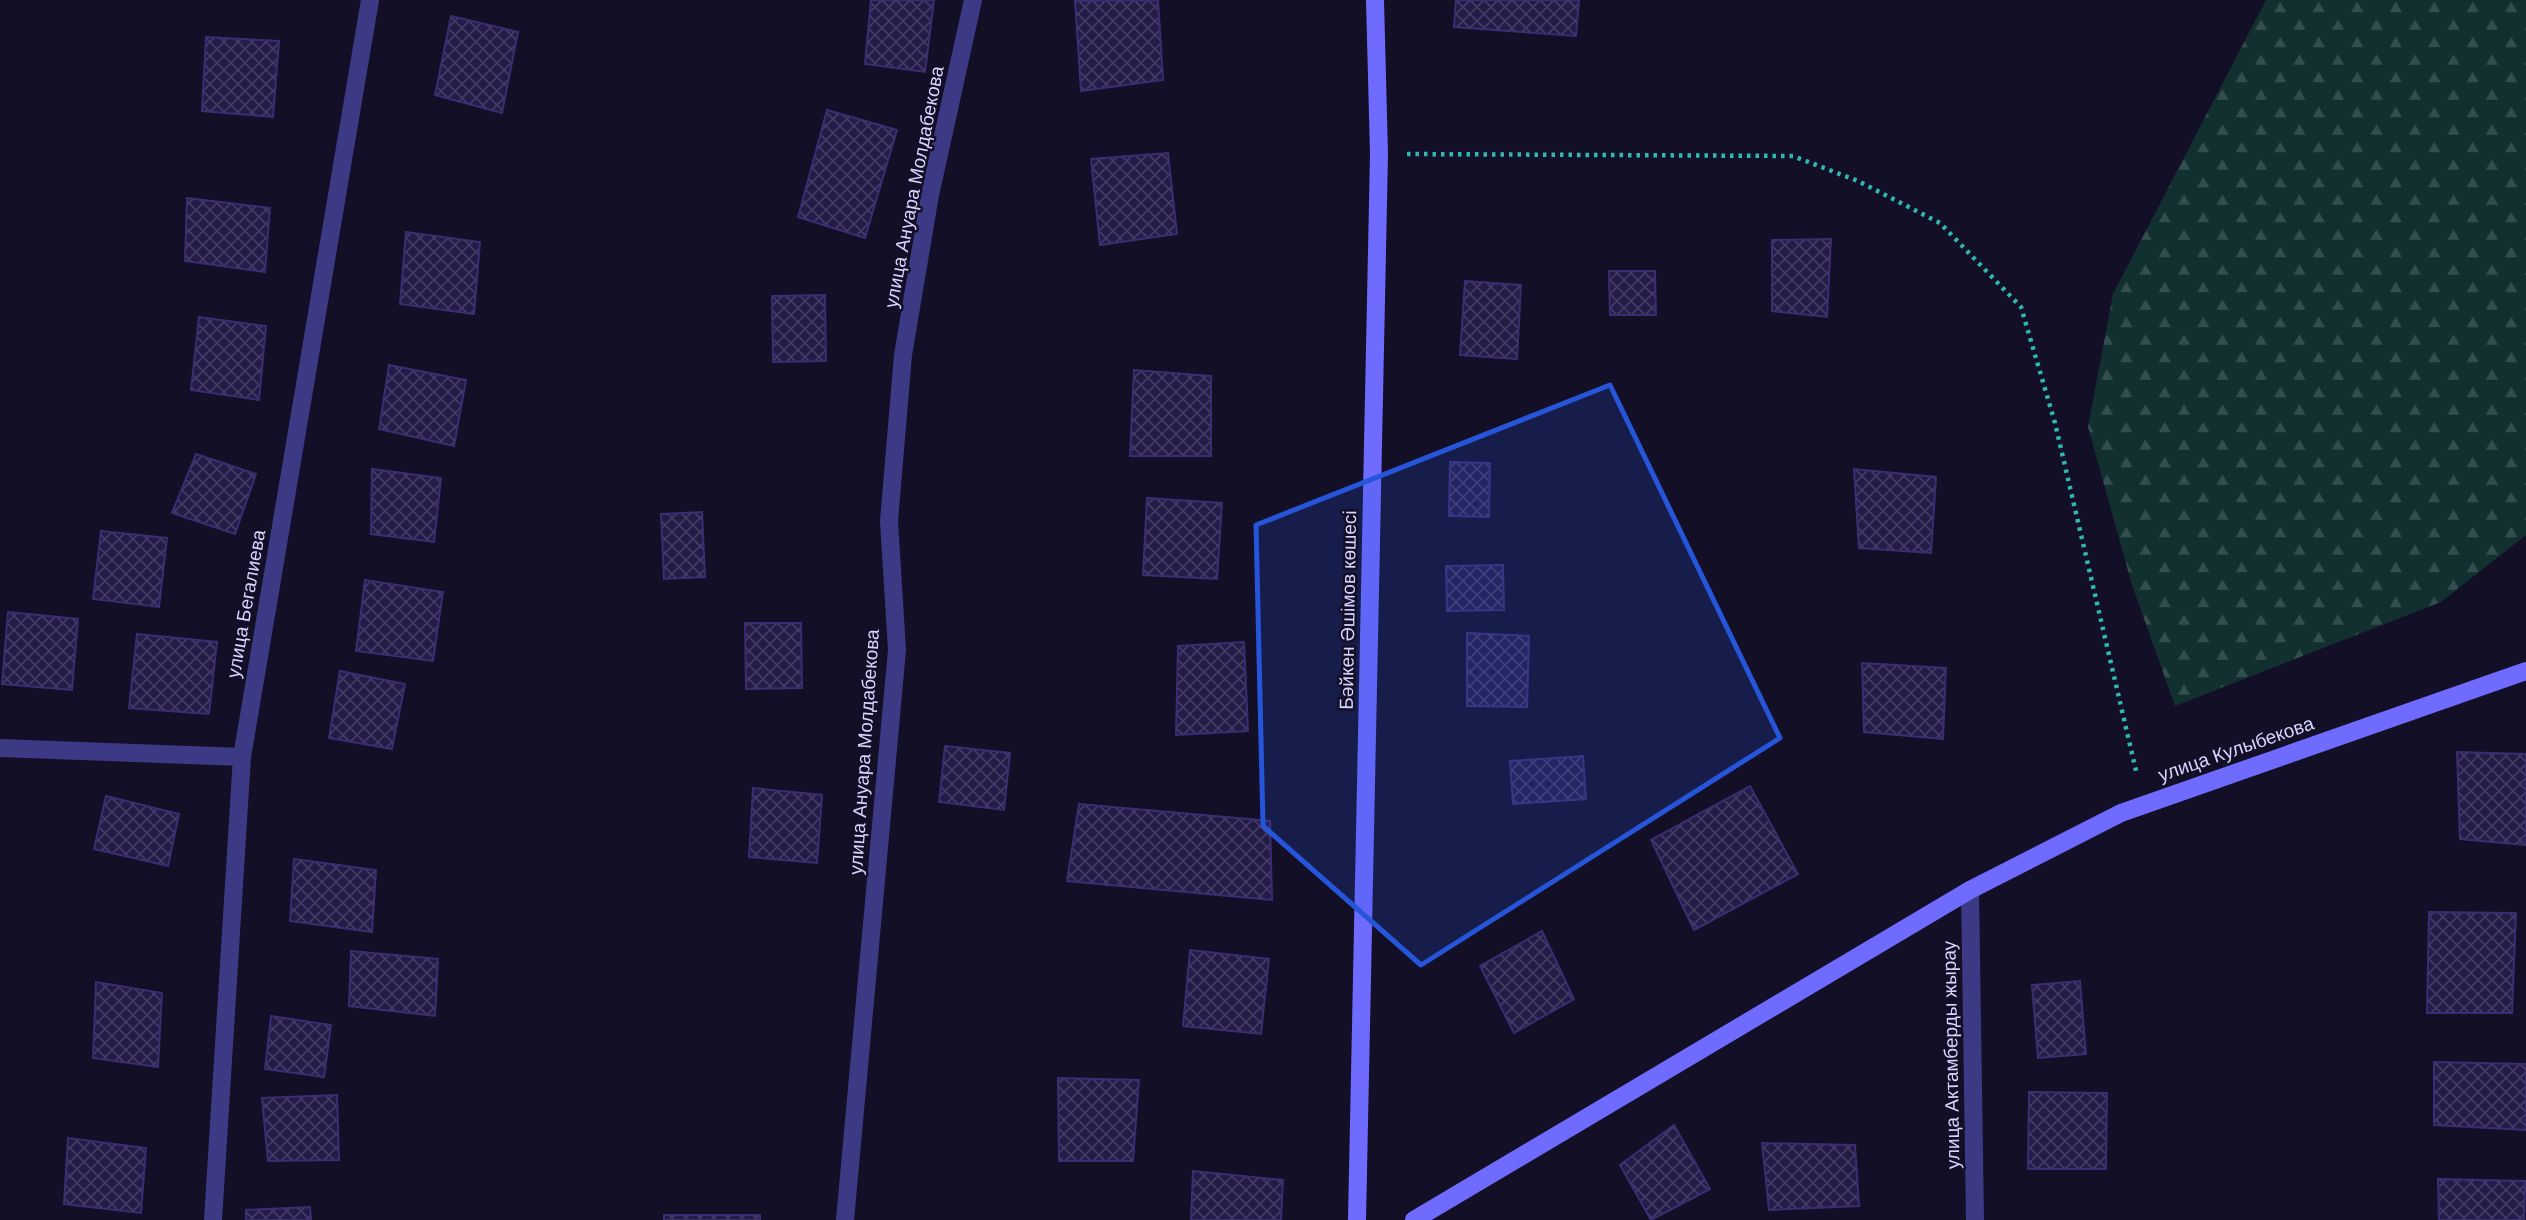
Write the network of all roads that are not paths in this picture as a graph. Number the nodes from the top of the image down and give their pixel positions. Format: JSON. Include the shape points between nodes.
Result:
{"nodes":[{"id":1,"x":370,"y":0,"type":"edge"},
{"id":2,"x":973,"y":0,"type":"edge"},
{"id":3,"x":1375,"y":0,"type":"edge"},
{"id":4,"x":2526,"y":671,"type":"edge"},
{"id":5,"x":0,"y":748,"type":"edge"},
{"id":6,"x":242,"y":757,"type":"junction"},
{"id":7,"x":1970,"y":890,"type":"junction"},
{"id":8,"x":213,"y":1220,"type":"edge"},
{"id":9,"x":845,"y":1220,"type":"edge"},
{"id":10,"x":1357,"y":1220,"type":"edge"},
{"id":11,"x":1413,"y":1220,"type":"edge"},
{"id":12,"x":1975,"y":1220,"type":"edge"}],
"edges":[{"from":1,"to":6,"type":"street","name":"улица Бегалиева"},
{"from":2,"to":9,"type":"street","name":"улица Ануара Молдабекова","via":[[930,195],[903,355],[889,521],[897,650]]},
{"from":3,"to":10,"type":"street","name":"Бәйкен Әшімов көшесі","via":[[1378,154]]},
{"from":4,"to":7,"type":"street","name":"улица Кулыбекова","via":[[2144,803]]},
{"from":5,"to":6,"type":"street"},
{"from":6,"to":8,"type":"street","name":"улица Бегалиева"},
{"from":7,"to":11,"type":"street","name":"улица Кулыбекова"},
{"from":7,"to":12,"type":"street","name":"улица Актамберды жырау"}]}
